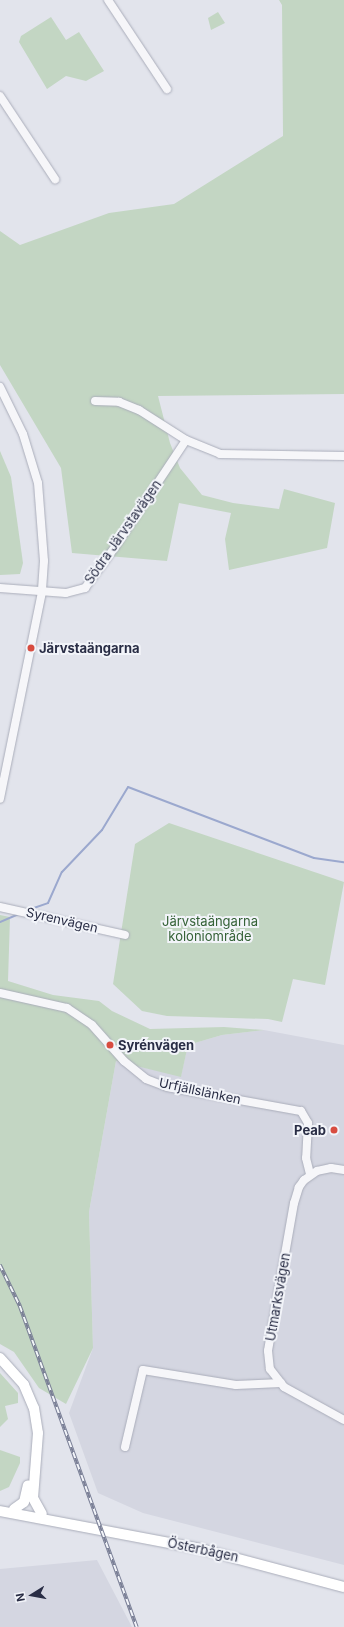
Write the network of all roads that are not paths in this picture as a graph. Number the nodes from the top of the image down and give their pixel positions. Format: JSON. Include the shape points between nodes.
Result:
{"nodes":[{"id":1,"x":108,"y":0,"type":"edge"},
{"id":2,"x":167,"y":89,"type":"dead end"},
{"id":3,"x":0,"y":96,"type":"edge"},
{"id":4,"x":55,"y":179,"type":"dead end"},
{"id":5,"x":0,"y":387,"type":"edge"},
{"id":6,"x":95,"y":400,"type":"dead end"},
{"id":7,"x":186,"y":440,"type":"junction"},
{"id":8,"x":344,"y":456,"type":"edge"},
{"id":9,"x":0,"y":588,"type":"edge"},
{"id":10,"x":42,"y":592,"type":"junction"},
{"id":11,"x":0,"y":799,"type":"edge"},
{"id":12,"x":0,"y":907,"type":"edge"},
{"id":13,"x":125,"y":935,"type":"dead end"},
{"id":14,"x":0,"y":993,"type":"edge"},
{"id":15,"x":344,"y":1170,"type":"edge"},
{"id":16,"x":310,"y":1174,"type":"junction"},
{"id":17,"x":0,"y":1358,"type":"edge"},
{"id":18,"x":0,"y":1364,"type":"edge"},
{"id":19,"x":281,"y":1384,"type":"junction"},
{"id":20,"x":344,"y":1420,"type":"edge"},
{"id":21,"x":125,"y":1447,"type":"dead end"},
{"id":22,"x":14,"y":1509,"type":"junction"},
{"id":23,"x":0,"y":1510,"type":"edge"},
{"id":24,"x":42,"y":1514,"type":"junction"},
{"id":25,"x":60,"y":1521,"type":"junction"},
{"id":26,"x":344,"y":1587,"type":"edge"}],
"edges":[{"from":1,"to":2,"type":"street"},
{"from":3,"to":4,"type":"street"},
{"from":5,"to":10,"type":"street","via":[[23,434],[38,483],[44,538]]},
{"from":6,"to":7,"type":"street","via":[[119,402],[139,410]]},
{"from":7,"to":8,"type":"street","via":[[220,454]]},
{"from":7,"to":10,"type":"street","name":"Södra Järvstavägen","via":[[92,582],[82,590]]},
{"from":9,"to":10,"type":"street","name":"Södra Järvstavägen"},
{"from":10,"to":11,"type":"street"},
{"from":12,"to":13,"type":"street","name":"Syrenvägen"},
{"from":14,"to":16,"type":"street","name":"Urfjällslänken","via":[[67,1008],[92,1025],[124,1061],[146,1079],[167,1087],[301,1111],[306,1117],[309,1131],[306,1158]]},
{"from":15,"to":16,"type":"street","via":[[324,1169]]},
{"from":16,"to":19,"type":"street","name":"Utmarksvägen","via":[[299,1187],[294,1203],[268,1351],[270,1369]]},
{"from":17,"to":24,"type":"main road","via":[[24,1385],[34,1408],[38,1433],[33,1498]]},
{"from":18,"to":22,"type":"main road","via":[[14,1378],[25,1398],[33,1433],[26,1498]]},
{"from":19,"to":20,"type":"street","name":"Utmarksvägen"},
{"from":19,"to":21,"type":"street","via":[[236,1385],[143,1370]]},
{"from":22,"to":23,"type":"main road","name":"Österbågen"},
{"from":22,"to":24,"type":"main road","name":"Österbågen"},
{"from":23,"to":25,"type":"main road","name":"Österbågen"},
{"from":24,"to":25,"type":"main road","name":"Österbågen"},
{"from":25,"to":26,"type":"main road","name":"Österbågen","via":[[201,1549]]}]}
